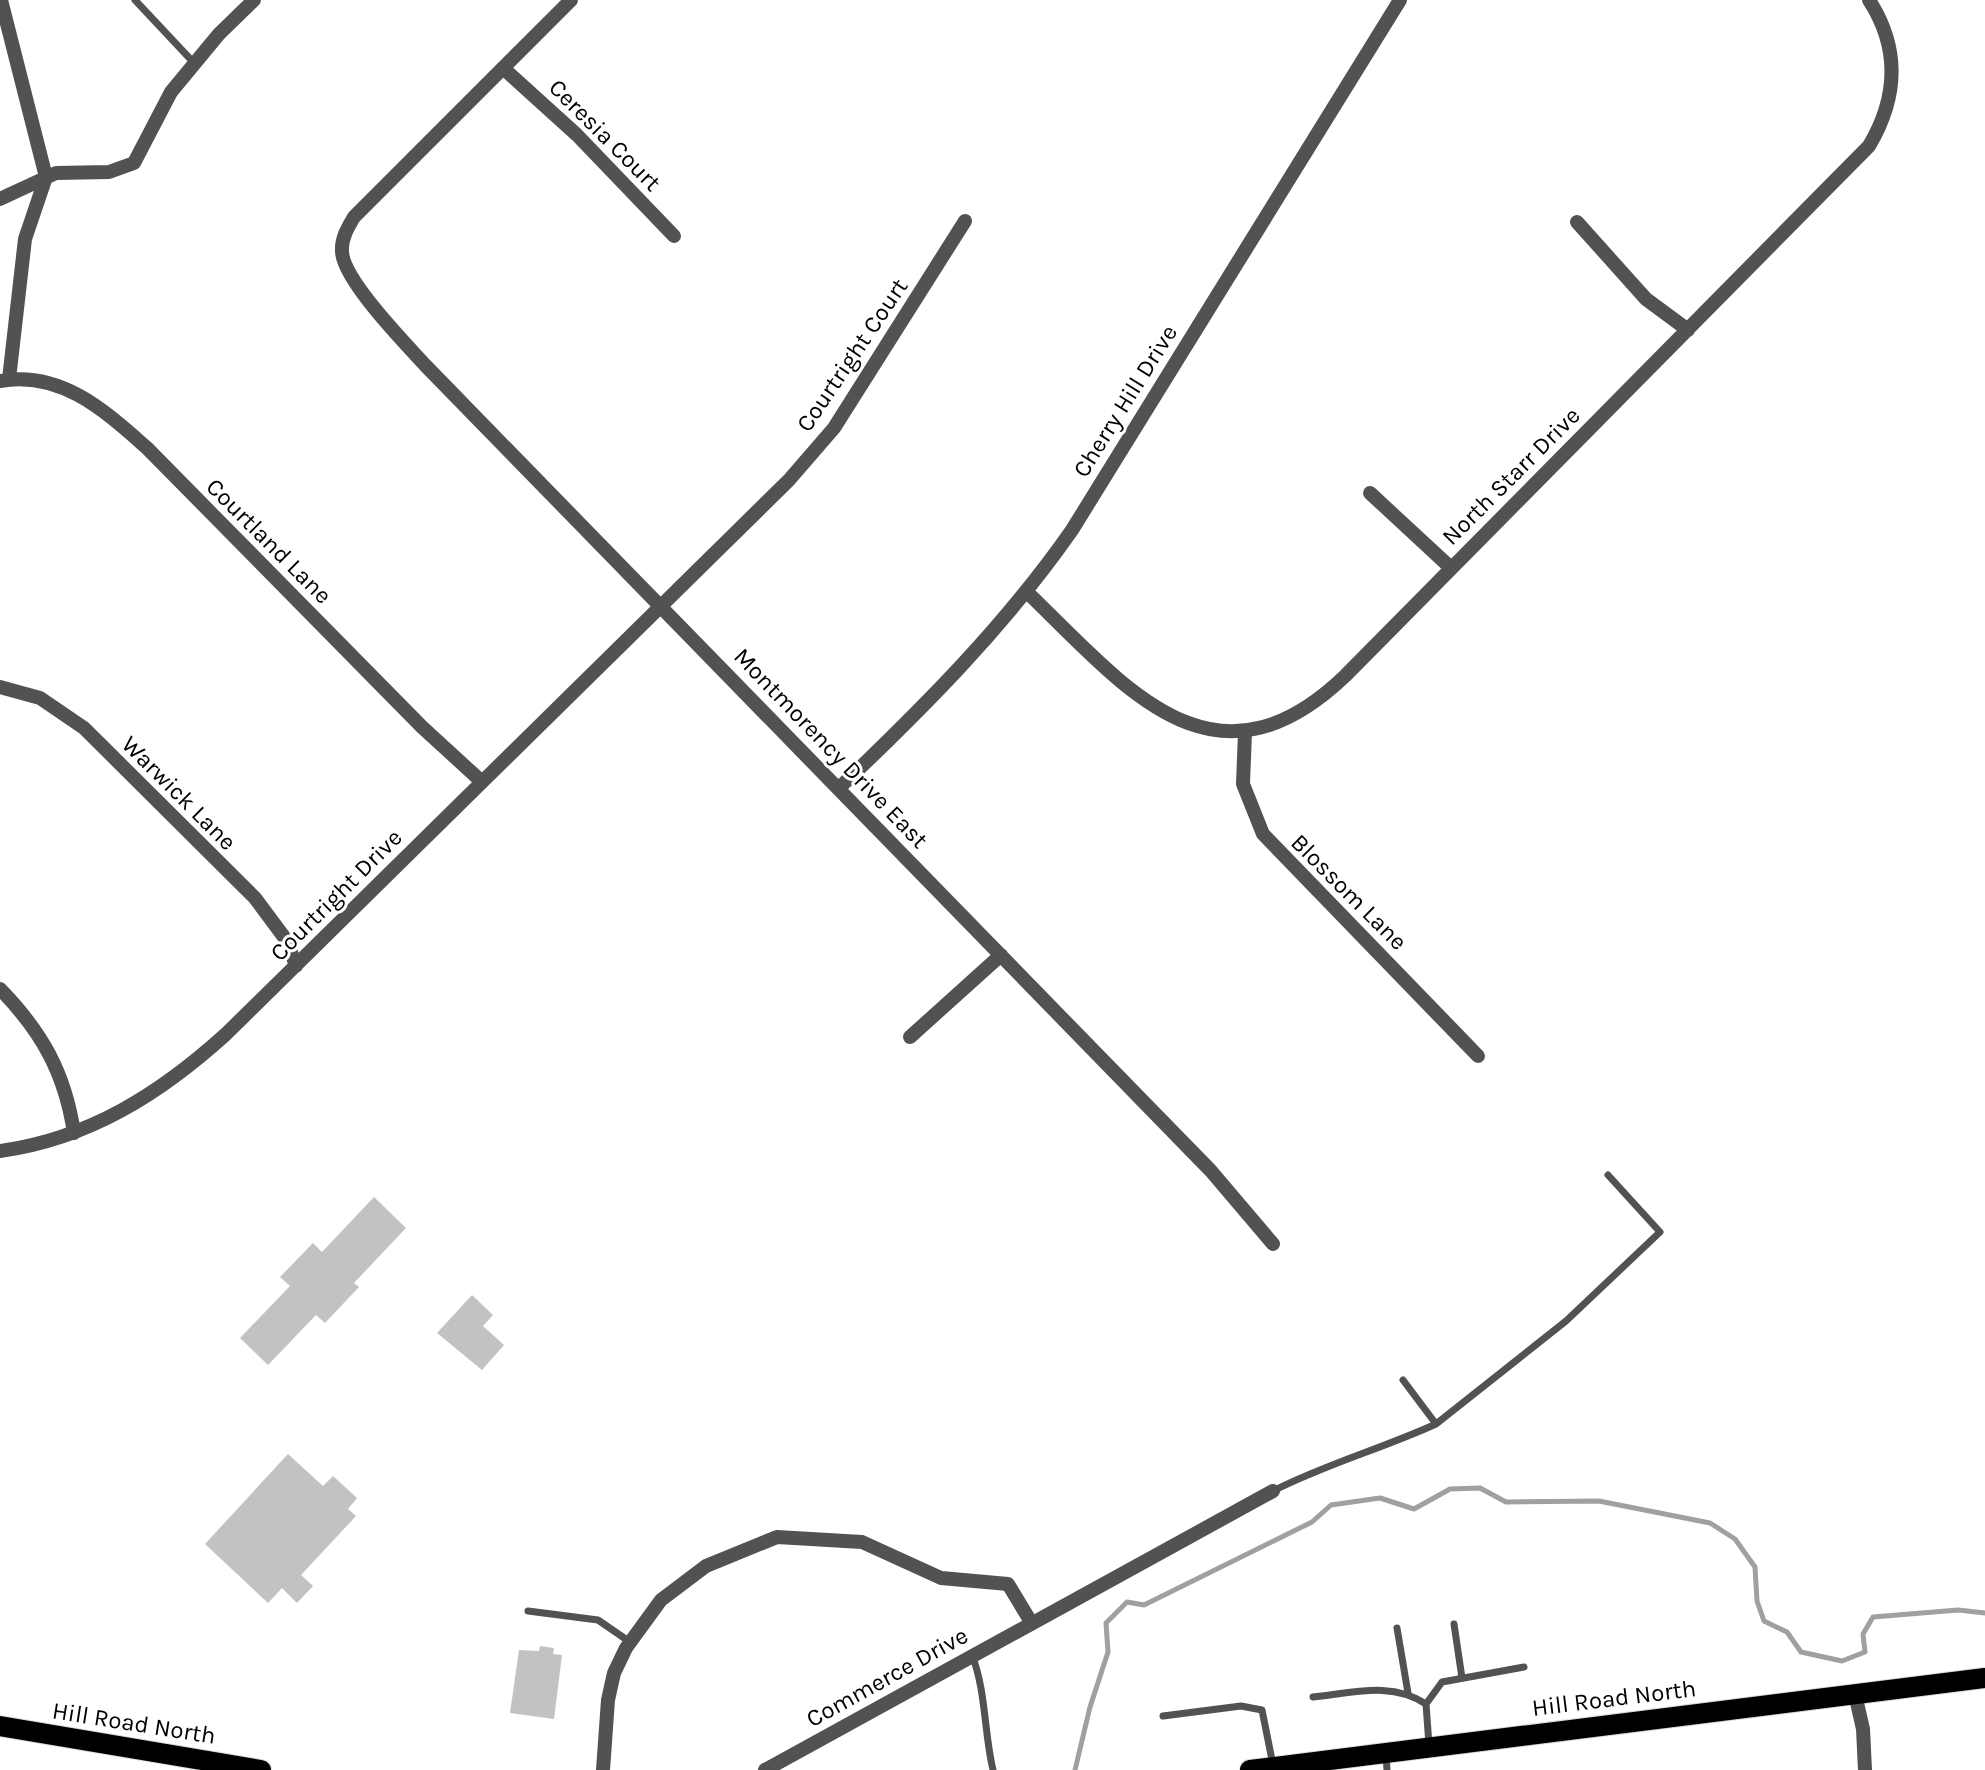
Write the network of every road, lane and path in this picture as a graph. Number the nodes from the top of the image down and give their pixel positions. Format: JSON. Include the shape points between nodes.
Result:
{"nodes":[{"id":1,"x":1,"y":0,"type":"edge"},
{"id":2,"x":135,"y":0,"type":"edge"},
{"id":3,"x":254,"y":0,"type":"edge"},
{"id":4,"x":571,"y":0,"type":"edge"},
{"id":5,"x":1400,"y":0,"type":"edge"},
{"id":6,"x":1869,"y":0,"type":"edge"},
{"id":7,"x":195,"y":64,"type":"junction"},
{"id":8,"x":503,"y":68,"type":"junction"},
{"id":9,"x":46,"y":177,"type":"junction"},
{"id":10,"x":0,"y":199,"type":"edge"},
{"id":11,"x":965,"y":221,"type":"dead end"},
{"id":12,"x":1577,"y":222,"type":"dead end"},
{"id":13,"x":674,"y":236,"type":"dead end"},
{"id":14,"x":1688,"y":330,"type":"junction"},
{"id":15,"x":5,"y":380,"type":"edge"},
{"id":16,"x":1370,"y":493,"type":"dead end"},
{"id":17,"x":1451,"y":568,"type":"junction"},
{"id":18,"x":1027,"y":592,"type":"junction"},
{"id":19,"x":662,"y":606,"type":"junction"},
{"id":20,"x":0,"y":687,"type":"edge"},
{"id":21,"x":1245,"y":732,"type":"junction"},
{"id":22,"x":481,"y":781,"type":"junction"},
{"id":23,"x":839,"y":788,"type":"junction"},
{"id":24,"x":1001,"y":955,"type":"junction"},
{"id":25,"x":296,"y":966,"type":"junction"},
{"id":26,"x":0,"y":989,"type":"edge"},
{"id":27,"x":910,"y":1037,"type":"dead end"},
{"id":28,"x":1478,"y":1056,"type":"dead end"},
{"id":29,"x":74,"y":1133,"type":"junction"},
{"id":30,"x":0,"y":1151,"type":"edge"},
{"id":31,"x":1608,"y":1175,"type":"dead end"},
{"id":32,"x":1273,"y":1244,"type":"dead end"},
{"id":33,"x":1403,"y":1380,"type":"dead end"},
{"id":34,"x":1436,"y":1424,"type":"junction"},
{"id":35,"x":1273,"y":1491,"type":"joint"},
{"id":36,"x":528,"y":1611,"type":"dead end"},
{"id":37,"x":1031,"y":1622,"type":"junction"},
{"id":38,"x":1454,"y":1624,"type":"dead end"},
{"id":39,"x":1397,"y":1628,"type":"dead end"},
{"id":40,"x":630,"y":1642,"type":"junction"},
{"id":41,"x":972,"y":1654,"type":"junction"},
{"id":42,"x":1524,"y":1667,"type":"dead end"},
{"id":43,"x":1462,"y":1678,"type":"junction"},
{"id":44,"x":1985,"y":1678,"type":"edge"},
{"id":45,"x":1408,"y":1693,"type":"junction"},
{"id":46,"x":1855,"y":1694,"type":"junction"},
{"id":47,"x":1313,"y":1697,"type":"dead end"},
{"id":48,"x":1426,"y":1704,"type":"junction"},
{"id":49,"x":1163,"y":1716,"type":"dead end"},
{"id":50,"x":0,"y":1726,"type":"edge"},
{"id":51,"x":1430,"y":1747,"type":"junction"},
{"id":52,"x":1386,"y":1761,"type":"edge"},
{"id":53,"x":1273,"y":1767,"type":"junction"},
{"id":54,"x":261,"y":1770,"type":"edge"},
{"id":55,"x":603,"y":1770,"type":"edge"},
{"id":56,"x":765,"y":1770,"type":"edge"},
{"id":57,"x":993,"y":1770,"type":"edge"},
{"id":58,"x":1250,"y":1770,"type":"edge"},
{"id":59,"x":1865,"y":1770,"type":"edge"}],
"edges":[{"from":1,"to":9,"type":"street"},
{"from":2,"to":7,"type":"lane"},
{"from":3,"to":7,"type":"street"},
{"from":4,"to":8,"type":"street","name":"Montmorency Drive East"},
{"from":5,"to":18,"type":"street","name":"Cherry Hill Drive","via":[[1072,530]]},
{"from":6,"to":14,"type":"street","name":"North Starr Drive","via":[[1893,61],[1892,97],[1883,123],[1852,167]]},
{"from":7,"to":9,"type":"street","via":[[171,92],[134,163],[109,172]]},
{"from":8,"to":13,"type":"street","name":"Ceresia Court","via":[[577,135]]},
{"from":8,"to":19,"type":"street","name":"Montmorency Drive East","via":[[354,217],[346,232],[344,264],[389,326]]},
{"from":9,"to":10,"type":"street"},
{"from":9,"to":15,"type":"street","via":[[25,239]]},
{"from":11,"to":19,"type":"street","name":"Courtright Court","via":[[834,428]]},
{"from":12,"to":14,"type":"street","via":[[1646,299]]},
{"from":14,"to":17,"type":"street","name":"North Starr Drive"},
{"from":15,"to":22,"type":"street","name":"Courtland Lane","via":[[63,387],[107,413]]},
{"from":16,"to":17,"type":"street"},
{"from":17,"to":21,"type":"street","name":"North Starr Drive","via":[[1327,694],[1283,723]]},
{"from":18,"to":21,"type":"street","name":"North Starr Drive","via":[[1119,679],[1154,704],[1209,730]]},
{"from":18,"to":23,"type":"street","name":"Cherry Hill Drive"},
{"from":19,"to":22,"type":"street","name":"Courtright Drive"},
{"from":19,"to":23,"type":"street","name":"Montmorency Drive East"},
{"from":20,"to":25,"type":"street","name":"Warwick Lane","via":[[40,698],[84,728],[255,898],[287,941]]},
{"from":21,"to":28,"type":"street","name":"Blossom Lane","via":[[1243,784],[1263,834]]},
{"from":22,"to":25,"type":"street","name":"Courtright Drive"},
{"from":23,"to":24,"type":"street","name":"Montmorency Drive East"},
{"from":24,"to":27,"type":"street"},
{"from":24,"to":32,"type":"street","name":"Montmorency Drive East","via":[[1211,1171]]},
{"from":25,"to":29,"type":"street","name":"Courtright Drive","via":[[187,1070],[144,1100]]},
{"from":26,"to":29,"type":"street","via":[[30,1019],[55,1060]]},
{"from":29,"to":30,"type":"street","name":"Courtright Drive"},
{"from":31,"to":34,"type":"lane","via":[[1660,1232],[1566,1321]]},
{"from":33,"to":34,"type":"lane"},
{"from":34,"to":35,"type":"lane","via":[[1375,1452],[1323,1466]]},
{"from":35,"to":37,"type":"street","name":"Commerce Drive"},
{"from":36,"to":40,"type":"lane","via":[[598,1620]]},
{"from":37,"to":40,"type":"street","via":[[1008,1584],[941,1578],[862,1542],[777,1537],[706,1566],[661,1600]]},
{"from":37,"to":41,"type":"street","name":"Commerce Drive"},
{"from":38,"to":43,"type":"lane"},
{"from":39,"to":45,"type":"lane"},
{"from":40,"to":55,"type":"street","via":[[608,1700]]},
{"from":41,"to":56,"type":"street","name":"Commerce Drive"},
{"from":41,"to":57,"type":"lane"},
{"from":42,"to":43,"type":"lane"},
{"from":43,"to":48,"type":"lane","via":[[1442,1682]]},
{"from":44,"to":46,"type":"main road","name":"Hill Road North"},
{"from":45,"to":47,"type":"lane","via":[[1389,1689]]},
{"from":45,"to":48,"type":"lane"},
{"from":46,"to":51,"type":"main road","name":"Hill Road North"},
{"from":46,"to":59,"type":"street"},
{"from":48,"to":51,"type":"lane"},
{"from":49,"to":53,"type":"lane","via":[[1241,1706],[1262,1710]]},
{"from":50,"to":54,"type":"main road","name":"Hill Road North"},
{"from":51,"to":52,"type":"main road","name":"Hill Road North"},
{"from":52,"to":53,"type":"main road","name":"Hill Road North"},
{"from":53,"to":58,"type":"main road","name":"Hill Road North"}]}
